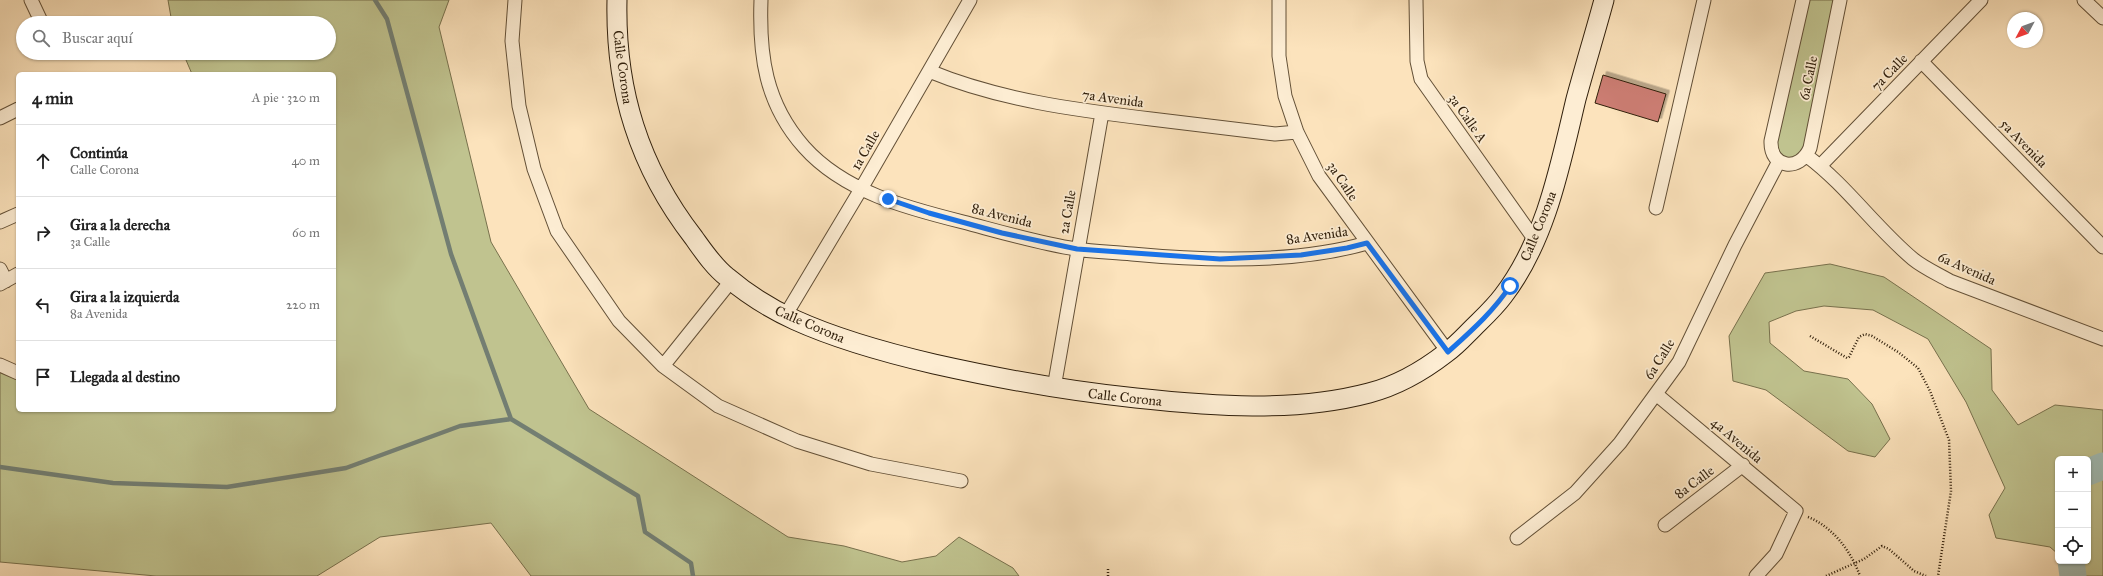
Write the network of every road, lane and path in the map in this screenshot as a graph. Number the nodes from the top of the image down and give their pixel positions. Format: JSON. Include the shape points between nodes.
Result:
{"nodes":[{"id":1,"x":31,"y":0,"type":"edge"},
{"id":2,"x":515,"y":0,"type":"edge"},
{"id":3,"x":617,"y":0,"type":"edge"},
{"id":4,"x":761,"y":0,"type":"edge"},
{"id":5,"x":970,"y":0,"type":"edge"},
{"id":6,"x":1279,"y":0,"type":"edge"},
{"id":7,"x":1416,"y":0,"type":"edge"},
{"id":8,"x":1604,"y":0,"type":"edge"},
{"id":9,"x":1704,"y":0,"type":"edge"},
{"id":10,"x":1803,"y":0,"type":"edge"},
{"id":11,"x":1840,"y":0,"type":"edge"},
{"id":12,"x":1982,"y":0,"type":"edge"},
{"id":13,"x":2084,"y":0,"type":"edge"},
{"id":14,"x":39,"y":16,"type":"edge"},
{"id":15,"x":2103,"y":18,"type":"edge"},
{"id":16,"x":1921,"y":61,"type":"junction"},
{"id":17,"x":929,"y":71,"type":"junction"},
{"id":18,"x":16,"y":110,"type":"edge"},
{"id":19,"x":1102,"y":113,"type":"junction"},
{"id":20,"x":0,"y":118,"type":"edge"},
{"id":21,"x":1297,"y":132,"type":"junction"},
{"id":22,"x":1807,"y":156,"type":"junction"},
{"id":23,"x":1779,"y":161,"type":"junction"},
{"id":24,"x":1820,"y":166,"type":"junction"},
{"id":25,"x":861,"y":189,"type":"junction"},
{"id":26,"x":1656,"y":208,"type":"dead end"},
{"id":27,"x":16,"y":215,"type":"edge"},
{"id":28,"x":0,"y":222,"type":"edge"},
{"id":29,"x":1535,"y":240,"type":"junction"},
{"id":30,"x":1367,"y":243,"type":"junction"},
{"id":31,"x":2103,"y":247,"type":"edge"},
{"id":32,"x":1077,"y":249,"type":"junction"},
{"id":33,"x":16,"y":274,"type":"edge"},
{"id":34,"x":2,"y":278,"type":"edge"},
{"id":35,"x":731,"y":281,"type":"junction"},
{"id":36,"x":785,"y":316,"type":"junction"},
{"id":37,"x":1810,"y":336,"type":"dead end"},
{"id":38,"x":2103,"y":338,"type":"edge"},
{"id":39,"x":1448,"y":352,"type":"junction"},
{"id":40,"x":0,"y":365,"type":"edge"},
{"id":41,"x":663,"y":366,"type":"junction"},
{"id":42,"x":16,"y":372,"type":"edge"},
{"id":43,"x":1054,"y":388,"type":"junction"},
{"id":44,"x":1656,"y":394,"type":"junction"},
{"id":45,"x":1743,"y":465,"type":"junction"},
{"id":46,"x":961,"y":481,"type":"dead end"},
{"id":47,"x":1796,"y":511,"type":"junction"},
{"id":48,"x":1665,"y":525,"type":"dead end"},
{"id":49,"x":1517,"y":538,"type":"dead end"},
{"id":50,"x":1855,"y":563,"type":"junction"},
{"id":51,"x":1108,"y":568,"type":"dead end"},
{"id":52,"x":1108,"y":576,"type":"edge"},
{"id":53,"x":1756,"y":576,"type":"edge"},
{"id":54,"x":1826,"y":576,"type":"edge"},
{"id":55,"x":1860,"y":576,"type":"edge"},
{"id":56,"x":1926,"y":576,"type":"edge"},
{"id":57,"x":1938,"y":576,"type":"edge"}],
"edges":[{"from":1,"to":14,"type":"street"},
{"from":2,"to":41,"type":"street","via":[[512,41],[519,106],[534,169],[557,231],[619,321]]},
{"from":3,"to":35,"type":"street","name":"Calle Corona","via":[[616,28],[620,66],[626,101],[637,137],[654,178],[669,205],[712,262]]},
{"from":4,"to":25,"type":"street","name":"8a Avenida","via":[[760,34],[763,66],[771,94],[785,122],[804,147],[829,170]]},
{"from":5,"to":17,"type":"street","name":"1a Calle"},
{"from":6,"to":21,"type":"street","name":"3a Calle","via":[[1279,56],[1285,96]]},
{"from":7,"to":29,"type":"street","name":"3a Calle A","via":[[1417,61],[1420,79]]},
{"from":8,"to":29,"type":"street","name":"Calle Corona","via":[[1549,200]]},
{"from":9,"to":26,"type":"street"},
{"from":10,"to":23,"type":"street","name":"6a Calle","via":[[1772,137],[1772,152]]},
{"from":11,"to":22,"type":"street","name":"6a Calle"},
{"from":12,"to":16,"type":"street","name":"7a Calle"},
{"from":13,"to":15,"type":"street"},
{"from":16,"to":24,"type":"street","name":"7a Calle"},
{"from":16,"to":31,"type":"street","name":"5a Avenida"},
{"from":17,"to":19,"type":"street","name":"7a Avenida","via":[[1018,99]]},
{"from":17,"to":25,"type":"street","name":"1a Calle"},
{"from":18,"to":20,"type":"street"},
{"from":19,"to":21,"type":"street","name":"7a Avenida","via":[[1268,133]]},
{"from":19,"to":32,"type":"street","name":"2a Calle"},
{"from":21,"to":30,"type":"street","name":"3a Calle","via":[[1319,176]]},
{"from":22,"to":23,"type":"street","via":[[1794,164]]},
{"from":22,"to":24,"type":"street","name":"6a Avenida"},
{"from":23,"to":44,"type":"street","name":"6a Calle","via":[[1679,362]]},
{"from":24,"to":38,"type":"street","name":"6a Avenida","via":[[1883,231],[1931,271],[1950,281]]},
{"from":25,"to":32,"type":"street","name":"8a Avenida","via":[[929,213],[1002,233]]},
{"from":25,"to":36,"type":"street","name":"1a Calle"},
{"from":27,"to":28,"type":"street"},
{"from":29,"to":39,"type":"street","name":"Calle Corona","via":[[1503,296]]},
{"from":30,"to":32,"type":"street","name":"8a Avenida","via":[[1301,255],[1220,259]]},
{"from":30,"to":39,"type":"street","name":"3a Calle"},
{"from":32,"to":43,"type":"street","name":"2a Calle"},
{"from":33,"to":34,"type":"street"},
{"from":35,"to":36,"type":"street","name":"Calle Corona"},
{"from":35,"to":41,"type":"street"},
{"from":36,"to":43,"type":"street","name":"Calle Corona","via":[[886,353]]},
{"from":37,"to":57,"type":"path","via":[[1847,358],[1859,337],[1865,334],[1872,336],[1918,368],[1949,440],[1950,491]]},
{"from":39,"to":43,"type":"street","name":"Calle Corona","via":[[1397,383],[1371,393],[1299,404],[1188,403]]},
{"from":40,"to":42,"type":"street"},
{"from":41,"to":46,"type":"street","via":[[718,406],[796,441],[871,464]]},
{"from":44,"to":45,"type":"street","name":"4a Avenida"},
{"from":44,"to":49,"type":"street","name":"6a Calle","via":[[1620,443],[1575,493]]},
{"from":45,"to":47,"type":"street","name":"4a Avenida"},
{"from":45,"to":48,"type":"street","name":"8a Calle"},
{"from":47,"to":50,"type":"path","via":[[1831,532],[1843,544]]},
{"from":47,"to":53,"type":"street","via":[[1776,554]]},
{"from":50,"to":54,"type":"path"},
{"from":50,"to":55,"type":"path"},
{"from":50,"to":56,"type":"path","via":[[1885,546],[1914,571]]},
{"from":51,"to":52,"type":"path"}]}
